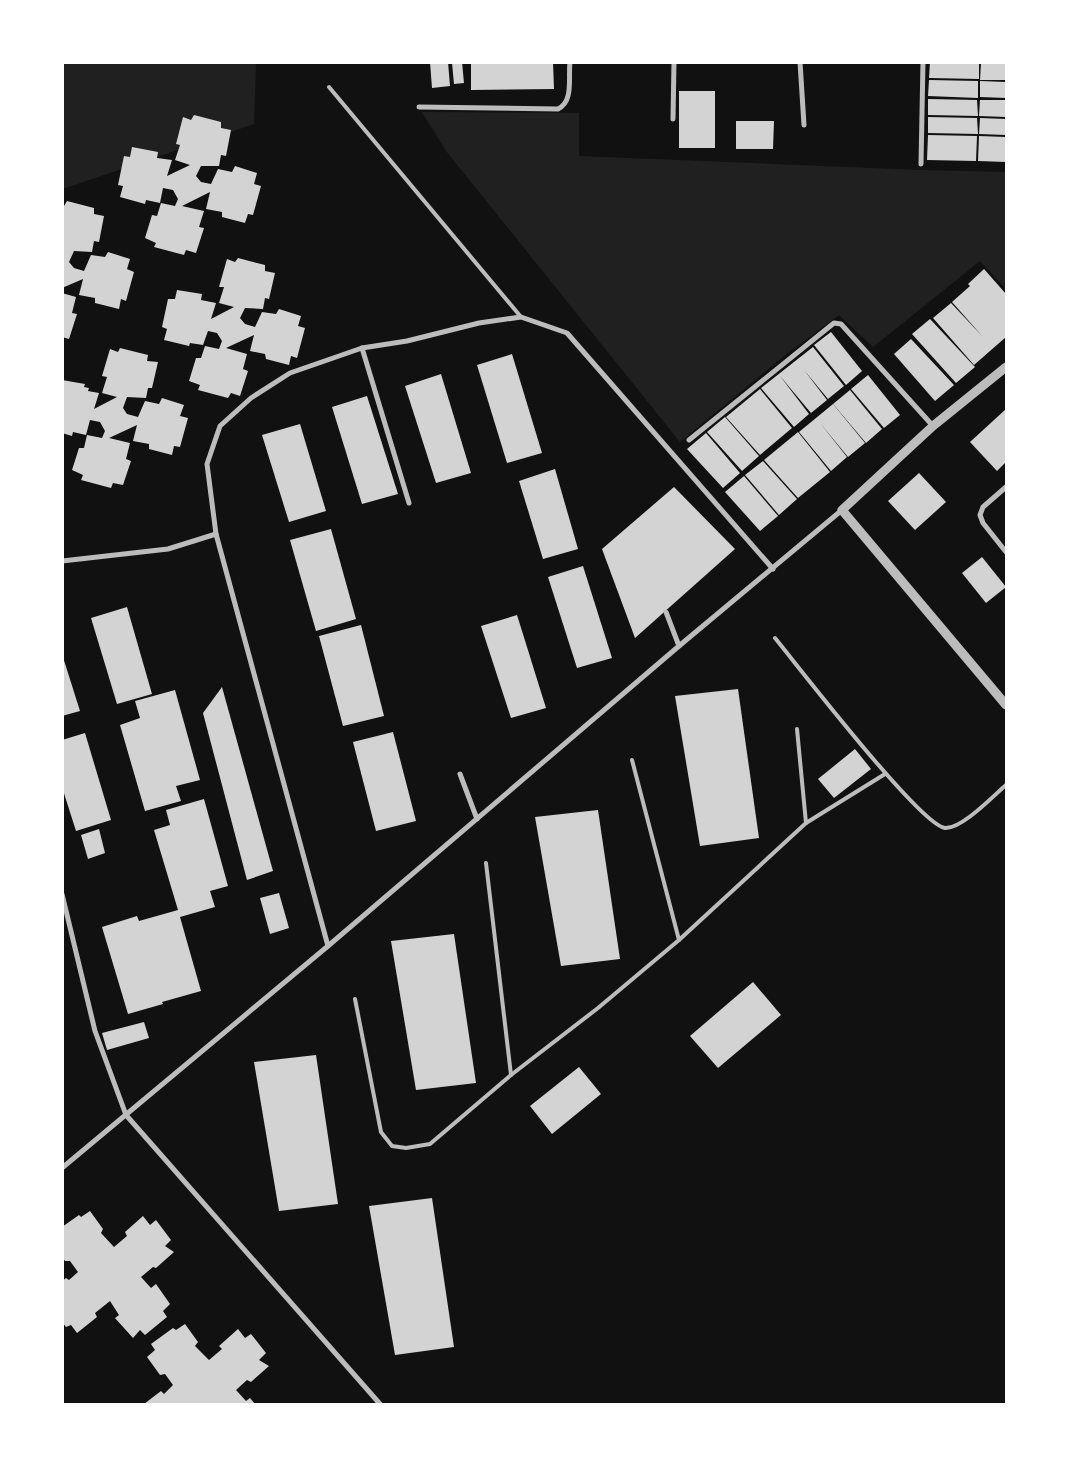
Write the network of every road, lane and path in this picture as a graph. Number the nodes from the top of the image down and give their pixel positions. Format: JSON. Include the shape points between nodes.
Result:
{"nodes":[{"id":1,"x":570,"y":62,"type":"edge"},
{"id":2,"x":674,"y":62,"type":"edge"},
{"id":3,"x":800,"y":62,"type":"edge"},
{"id":4,"x":923,"y":62,"type":"edge"},
{"id":5,"x":329,"y":87,"type":"dead end"},
{"id":6,"x":419,"y":106,"type":"dead end"},
{"id":7,"x":673,"y":119,"type":"dead end"},
{"id":8,"x":804,"y":125,"type":"dead end"},
{"id":9,"x":922,"y":164,"type":"dead end"},
{"id":10,"x":521,"y":317,"type":"junction"},
{"id":11,"x":362,"y":348,"type":"junction"},
{"id":12,"x":1006,"y":367,"type":"edge"},
{"id":13,"x":933,"y":426,"type":"junction"},
{"id":14,"x":689,"y":440,"type":"dead end"},
{"id":15,"x":1006,"y":486,"type":"edge"},
{"id":16,"x":408,"y":503,"type":"dead end"},
{"id":17,"x":842,"y":510,"type":"junction"},
{"id":18,"x":216,"y":534,"type":"junction"},
{"id":19,"x":1006,"y":552,"type":"edge"},
{"id":20,"x":62,"y":561,"type":"edge"},
{"id":21,"x":773,"y":569,"type":"junction"},
{"id":22,"x":666,"y":612,"type":"dead end"},
{"id":23,"x":775,"y":638,"type":"dead end"},
{"id":24,"x":679,"y":646,"type":"junction"},
{"id":25,"x":1006,"y":705,"type":"edge"},
{"id":26,"x":797,"y":729,"type":"dead end"},
{"id":27,"x":632,"y":760,"type":"dead end"},
{"id":28,"x":460,"y":774,"type":"dead end"},
{"id":29,"x":885,"y":774,"type":"junction"},
{"id":30,"x":1006,"y":785,"type":"edge"},
{"id":31,"x":477,"y":819,"type":"junction"},
{"id":32,"x":806,"y":823,"type":"junction"},
{"id":33,"x":486,"y":864,"type":"dead end"},
{"id":34,"x":62,"y":894,"type":"edge"},
{"id":35,"x":679,"y":940,"type":"junction"},
{"id":36,"x":328,"y":946,"type":"junction"},
{"id":37,"x":355,"y":999,"type":"dead end"},
{"id":38,"x":511,"y":1075,"type":"junction"},
{"id":39,"x":126,"y":1115,"type":"junction"},
{"id":40,"x":64,"y":1164,"type":"edge"},
{"id":41,"x":380,"y":1404,"type":"edge"}],
"edges":[{"from":1,"to":6,"type":"street","via":[[568,99],[558,109]]},
{"from":2,"to":7,"type":"street"},
{"from":3,"to":8,"type":"street"},
{"from":4,"to":9,"type":"street"},
{"from":5,"to":10,"type":"lane"},
{"from":10,"to":11,"type":"street"},
{"from":10,"to":21,"type":"street","via":[[567,333]]},
{"from":11,"to":16,"type":"street"},
{"from":11,"to":18,"type":"street","via":[[290,373],[252,398],[220,426],[207,464]]},
{"from":12,"to":13,"type":"street"},
{"from":13,"to":14,"type":"street","via":[[841,324],[834,323]]},
{"from":13,"to":17,"type":"street"},
{"from":15,"to":19,"type":"street","via":[[983,507],[980,515],[982,523]]},
{"from":17,"to":21,"type":"street"},
{"from":17,"to":25,"type":"street"},
{"from":18,"to":20,"type":"street","via":[[168,549]]},
{"from":18,"to":36,"type":"street"},
{"from":21,"to":24,"type":"street"},
{"from":22,"to":24,"type":"street"},
{"from":23,"to":29,"type":"lane"},
{"from":24,"to":31,"type":"street"},
{"from":26,"to":32,"type":"lane"},
{"from":27,"to":35,"type":"lane"},
{"from":28,"to":31,"type":"street"},
{"from":29,"to":30,"type":"lane","via":[[935,824],[946,828],[957,826]]},
{"from":29,"to":32,"type":"lane"},
{"from":31,"to":36,"type":"street"},
{"from":32,"to":35,"type":"lane"},
{"from":33,"to":38,"type":"lane"},
{"from":34,"to":39,"type":"street","via":[[95,1030]]},
{"from":35,"to":38,"type":"lane"},
{"from":36,"to":39,"type":"street"},
{"from":37,"to":38,"type":"lane","via":[[381,1132],[392,1146],[406,1148],[430,1144]]},
{"from":39,"to":40,"type":"street"},
{"from":39,"to":41,"type":"street"}]}
